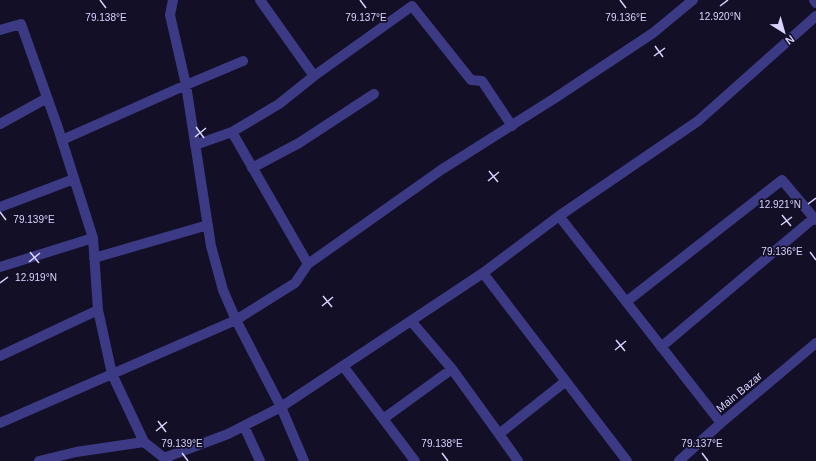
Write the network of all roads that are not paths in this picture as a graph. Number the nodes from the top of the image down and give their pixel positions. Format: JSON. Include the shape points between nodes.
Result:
{"nodes":[{"id":1,"x":173,"y":0,"type":"edge"},
{"id":2,"x":260,"y":0,"type":"edge"},
{"id":3,"x":693,"y":0,"type":"edge"},
{"id":4,"x":814,"y":0,"type":"edge"},
{"id":5,"x":816,"y":3,"type":"edge"},
{"id":6,"x":816,"y":16,"type":"edge"},
{"id":7,"x":0,"y":30,"type":"edge"},
{"id":8,"x":243,"y":61,"type":"dead end"},
{"id":9,"x":314,"y":76,"type":"junction"},
{"id":10,"x":186,"y":85,"type":"junction"},
{"id":11,"x":374,"y":94,"type":"dead end"},
{"id":12,"x":47,"y":98,"type":"junction"},
{"id":13,"x":0,"y":124,"type":"edge"},
{"id":14,"x":512,"y":126,"type":"junction"},
{"id":15,"x":232,"y":132,"type":"junction"},
{"id":16,"x":62,"y":140,"type":"junction"},
{"id":17,"x":195,"y":145,"type":"junction"},
{"id":18,"x":252,"y":168,"type":"junction"},
{"id":19,"x":74,"y":180,"type":"junction"},
{"id":20,"x":0,"y":207,"type":"edge"},
{"id":21,"x":559,"y":216,"type":"junction"},
{"id":22,"x":815,"y":219,"type":"edge"},
{"id":23,"x":208,"y":225,"type":"junction"},
{"id":24,"x":93,"y":238,"type":"junction"},
{"id":25,"x":94,"y":258,"type":"junction"},
{"id":26,"x":308,"y":264,"type":"junction"},
{"id":27,"x":0,"y":267,"type":"edge"},
{"id":28,"x":483,"y":273,"type":"junction"},
{"id":29,"x":626,"y":302,"type":"junction"},
{"id":30,"x":98,"y":310,"type":"junction"},
{"id":31,"x":236,"y":320,"type":"junction"},
{"id":32,"x":411,"y":321,"type":"junction"},
{"id":33,"x":816,"y":343,"type":"edge"},
{"id":34,"x":661,"y":347,"type":"junction"},
{"id":35,"x":0,"y":356,"type":"edge"},
{"id":36,"x":343,"y":366,"type":"junction"},
{"id":37,"x":452,"y":369,"type":"junction"},
{"id":38,"x":112,"y":374,"type":"junction"},
{"id":39,"x":566,"y":381,"type":"junction"},
{"id":40,"x":281,"y":406,"type":"junction"},
{"id":41,"x":383,"y":418,"type":"junction"},
{"id":42,"x":0,"y":423,"type":"edge"},
{"id":43,"x":721,"y":423,"type":"junction"},
{"id":44,"x":244,"y":426,"type":"junction"},
{"id":45,"x":499,"y":434,"type":"junction"},
{"id":46,"x":144,"y":442,"type":"junction"},
{"id":47,"x":410,"y":459,"type":"edge"},
{"id":48,"x":166,"y":460,"type":"edge"},
{"id":49,"x":39,"y":461,"type":"edge"},
{"id":50,"x":260,"y":461,"type":"edge"},
{"id":51,"x":304,"y":461,"type":"edge"},
{"id":52,"x":518,"y":461,"type":"edge"},
{"id":53,"x":627,"y":461,"type":"edge"},
{"id":54,"x":679,"y":461,"type":"edge"}],
"edges":[{"from":1,"to":10,"type":"street","via":[[170,15]]},
{"from":2,"to":9,"type":"street"},
{"from":3,"to":14,"type":"street","via":[[653,33]]},
{"from":4,"to":5,"type":"street"},
{"from":6,"to":21,"type":"street","via":[[698,121]]},
{"from":7,"to":12,"type":"street","via":[[21,24]]},
{"from":8,"to":10,"type":"street"},
{"from":9,"to":14,"type":"street","via":[[412,6],[471,80],[482,81]]},
{"from":9,"to":15,"type":"street","via":[[279,104]]},
{"from":10,"to":16,"type":"street"},
{"from":10,"to":17,"type":"street"},
{"from":11,"to":18,"type":"street","via":[[299,143]]},
{"from":12,"to":13,"type":"street"},
{"from":12,"to":16,"type":"street"},
{"from":14,"to":26,"type":"street","via":[[441,170]]},
{"from":15,"to":17,"type":"street"},
{"from":15,"to":18,"type":"street"},
{"from":16,"to":19,"type":"street"},
{"from":17,"to":23,"type":"street"},
{"from":18,"to":26,"type":"street"},
{"from":19,"to":20,"type":"street"},
{"from":19,"to":24,"type":"street"},
{"from":21,"to":28,"type":"street"},
{"from":21,"to":29,"type":"street"},
{"from":22,"to":29,"type":"street","via":[[782,180]]},
{"from":22,"to":34,"type":"street"},
{"from":23,"to":25,"type":"street"},
{"from":23,"to":31,"type":"street","via":[[223,290]]},
{"from":24,"to":25,"type":"street"},
{"from":24,"to":27,"type":"street"},
{"from":25,"to":30,"type":"street"},
{"from":26,"to":31,"type":"street","via":[[295,283]]},
{"from":28,"to":32,"type":"street"},
{"from":28,"to":39,"type":"street"},
{"from":29,"to":34,"type":"street"},
{"from":30,"to":35,"type":"street"},
{"from":30,"to":38,"type":"street"},
{"from":31,"to":38,"type":"street"},
{"from":31,"to":40,"type":"street"},
{"from":32,"to":36,"type":"street"},
{"from":32,"to":37,"type":"street"},
{"from":33,"to":43,"type":"street","name":"Main Bazar"},
{"from":34,"to":43,"type":"street"},
{"from":36,"to":40,"type":"street"},
{"from":36,"to":41,"type":"street"},
{"from":37,"to":41,"type":"street"},
{"from":37,"to":45,"type":"street"},
{"from":38,"to":42,"type":"street"},
{"from":38,"to":46,"type":"street"},
{"from":39,"to":45,"type":"street"},
{"from":39,"to":53,"type":"street"},
{"from":40,"to":44,"type":"street"},
{"from":40,"to":51,"type":"street"},
{"from":41,"to":47,"type":"street"},
{"from":43,"to":54,"type":"street","name":"Main Bazar"},
{"from":44,"to":48,"type":"street"},
{"from":44,"to":50,"type":"street"},
{"from":45,"to":52,"type":"street"},
{"from":46,"to":48,"type":"street"},
{"from":46,"to":49,"type":"street","via":[[76,452]]}]}
